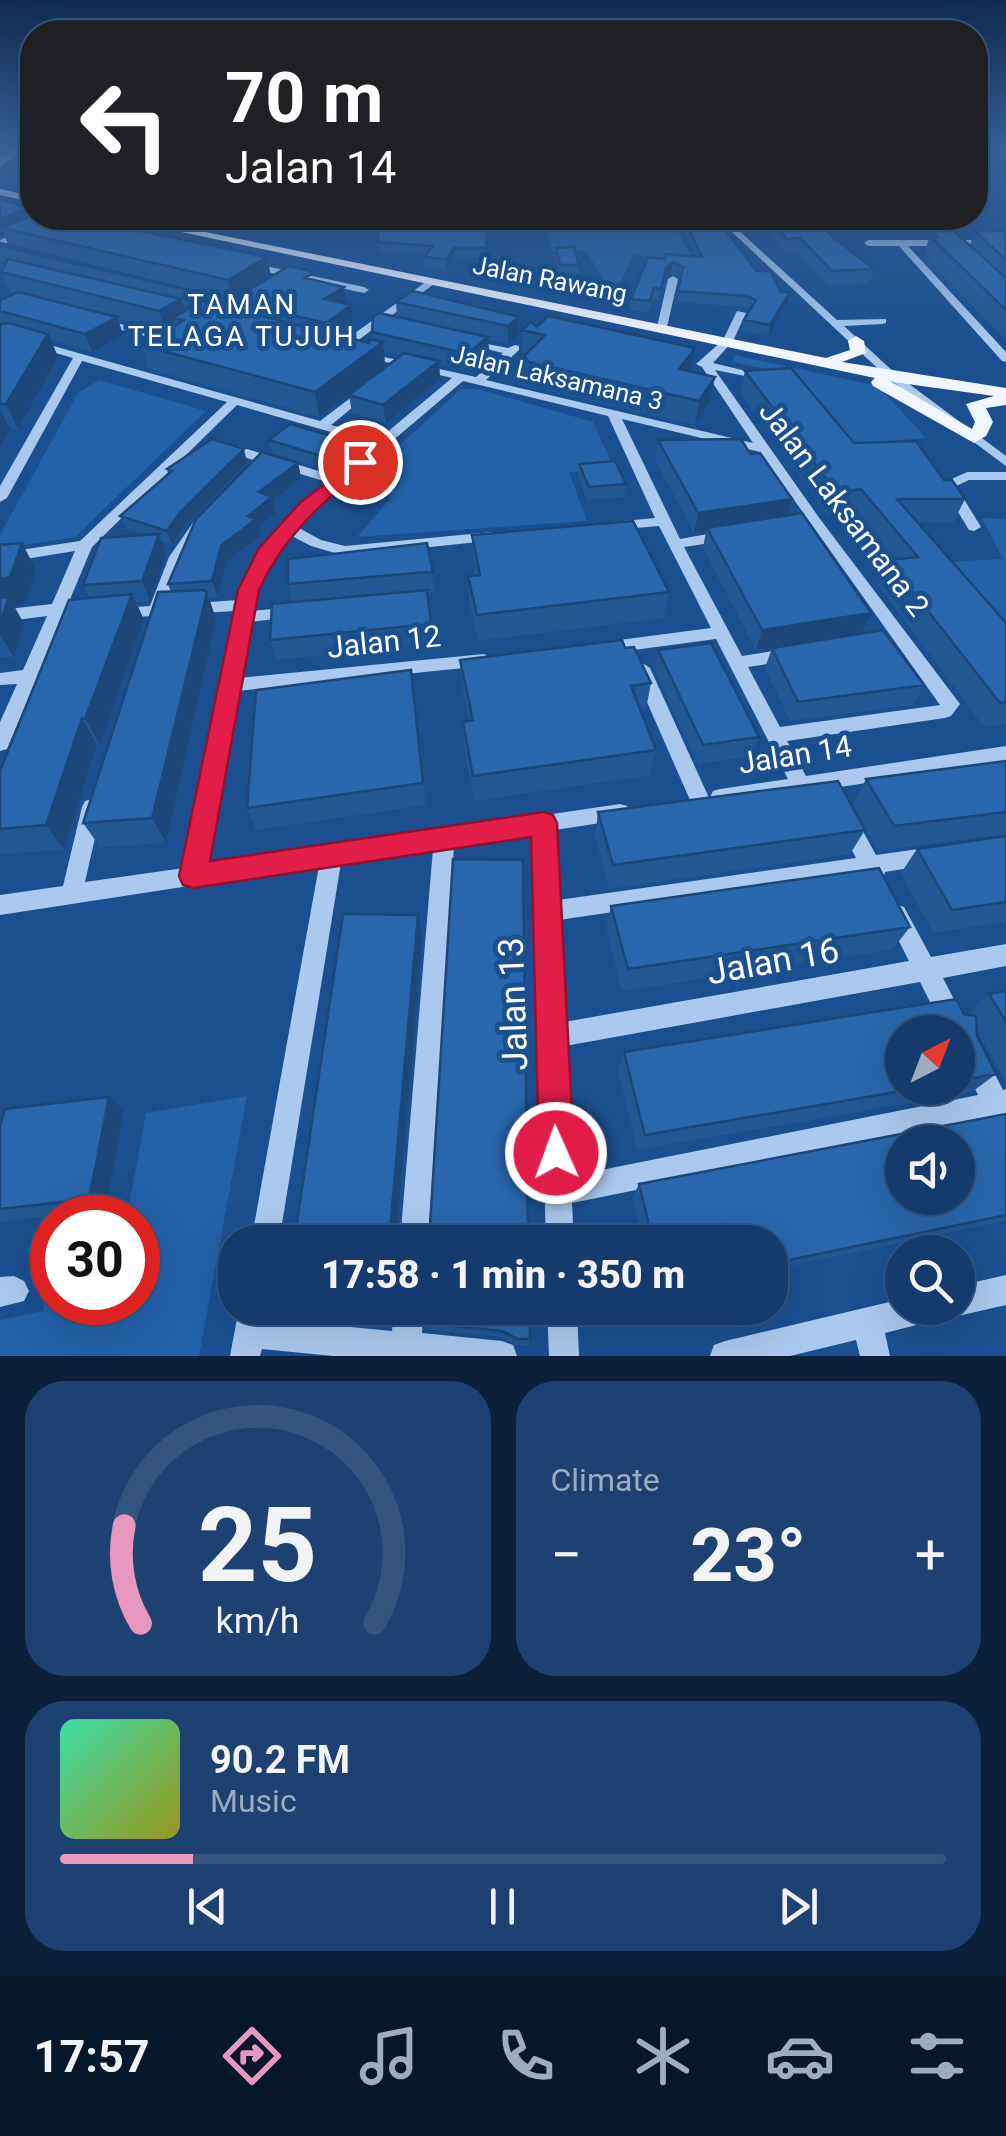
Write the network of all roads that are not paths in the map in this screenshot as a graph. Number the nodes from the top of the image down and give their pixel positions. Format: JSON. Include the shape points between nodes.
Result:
{"nodes":[{"id":1,"x":34,"y":230,"type":"edge"},
{"id":2,"x":208,"y":230,"type":"edge"},
{"id":3,"x":734,"y":230,"type":"edge"},
{"id":4,"x":0,"y":243,"type":"edge"},
{"id":5,"x":868,"y":243,"type":"dead end"},
{"id":6,"x":901,"y":244,"type":"junction"},
{"id":7,"x":952,"y":244,"type":"junction"},
{"id":8,"x":1003,"y":245,"type":"edge"},
{"id":9,"x":0,"y":250,"type":"edge"},
{"id":10,"x":18,"y":255,"type":"edge"},
{"id":11,"x":318,"y":257,"type":"junction"},
{"id":12,"x":966,"y":257,"type":"edge"},
{"id":13,"x":235,"y":262,"type":"edge"},
{"id":14,"x":290,"y":274,"type":"junction"},
{"id":15,"x":673,"y":279,"type":"dead end"},
{"id":16,"x":433,"y":281,"type":"junction"},
{"id":17,"x":276,"y":282,"type":"edge"},
{"id":18,"x":364,"y":290,"type":"dead end"},
{"id":19,"x":181,"y":295,"type":"edge"},
{"id":20,"x":249,"y":300,"type":"edge"},
{"id":21,"x":408,"y":300,"type":"junction"},
{"id":22,"x":426,"y":304,"type":"edge"},
{"id":23,"x":235,"y":308,"type":"junction"},
{"id":24,"x":741,"y":313,"type":"dead end"},
{"id":25,"x":75,"y":315,"type":"edge"},
{"id":26,"x":217,"y":319,"type":"edge"},
{"id":27,"x":378,"y":321,"type":"junction"},
{"id":28,"x":882,"y":321,"type":"dead end"},
{"id":29,"x":837,"y":323,"type":"junction"},
{"id":30,"x":397,"y":325,"type":"edge"},
{"id":31,"x":662,"y":327,"type":"junction"},
{"id":32,"x":181,"y":331,"type":"edge"},
{"id":33,"x":0,"y":334,"type":"edge"},
{"id":34,"x":454,"y":338,"type":"edge"},
{"id":35,"x":168,"y":339,"type":"junction"},
{"id":36,"x":524,"y":340,"type":"edge"},
{"id":37,"x":728,"y":341,"type":"junction"},
{"id":38,"x":856,"y":341,"type":"junction"},
{"id":39,"x":323,"y":344,"type":"edge"},
{"id":40,"x":152,"y":348,"type":"edge"},
{"id":41,"x":340,"y":348,"type":"junction"},
{"id":42,"x":511,"y":352,"type":"junction"},
{"id":43,"x":79,"y":356,"type":"junction"},
{"id":44,"x":135,"y":358,"type":"dead end"},
{"id":45,"x":1006,"y":359,"type":"edge"},
{"id":46,"x":686,"y":360,"type":"edge"},
{"id":47,"x":402,"y":363,"type":"junction"},
{"id":48,"x":842,"y":363,"type":"junction"},
{"id":49,"x":705,"y":364,"type":"junction"},
{"id":50,"x":119,"y":368,"type":"junction"},
{"id":51,"x":389,"y":374,"type":"edge"},
{"id":52,"x":896,"y":374,"type":"junction"},
{"id":53,"x":470,"y":379,"type":"junction"},
{"id":54,"x":775,"y":379,"type":"edge"},
{"id":55,"x":376,"y":384,"type":"edge"},
{"id":56,"x":1006,"y":393,"type":"edge"},
{"id":57,"x":234,"y":401,"type":"junction"},
{"id":58,"x":613,"y":413,"type":"junction"},
{"id":59,"x":322,"y":426,"type":"junction"},
{"id":60,"x":977,"y":435,"type":"junction"},
{"id":61,"x":197,"y":438,"type":"junction"},
{"id":62,"x":382,"y":443,"type":"junction"},
{"id":63,"x":763,"y":449,"type":"junction"},
{"id":64,"x":1006,"y":460,"type":"edge"},
{"id":65,"x":1006,"y":476,"type":"edge"},
{"id":66,"x":338,"y":481,"type":"junction"},
{"id":67,"x":0,"y":498,"type":"edge"},
{"id":68,"x":216,"y":507,"type":"edge"},
{"id":69,"x":664,"y":521,"type":"junction"},
{"id":70,"x":815,"y":522,"type":"junction"},
{"id":71,"x":798,"y":524,"type":"edge"},
{"id":72,"x":974,"y":527,"type":"dead end"},
{"id":73,"x":288,"y":528,"type":"junction"},
{"id":74,"x":589,"y":528,"type":"edge"},
{"id":75,"x":745,"y":533,"type":"edge"},
{"id":76,"x":514,"y":535,"type":"edge"},
{"id":77,"x":676,"y":544,"type":"junction"},
{"id":78,"x":86,"y":545,"type":"junction"},
{"id":79,"x":0,"y":558,"type":"edge"},
{"id":80,"x":244,"y":610,"type":"junction"},
{"id":81,"x":318,"y":610,"type":"edge"},
{"id":82,"x":156,"y":611,"type":"junction"},
{"id":83,"x":60,"y":614,"type":"junction"},
{"id":84,"x":105,"y":614,"type":"edge"},
{"id":85,"x":0,"y":616,"type":"edge"},
{"id":86,"x":150,"y":630,"type":"edge"},
{"id":87,"x":723,"y":632,"type":"junction"},
{"id":88,"x":630,"y":645,"type":"junction"},
{"id":89,"x":592,"y":649,"type":"edge"},
{"id":90,"x":811,"y":651,"type":"edge"},
{"id":91,"x":497,"y":658,"type":"edge"},
{"id":92,"x":737,"y":663,"type":"junction"},
{"id":93,"x":29,"y":676,"type":"junction"},
{"id":94,"x":0,"y":679,"type":"edge"},
{"id":95,"x":230,"y":685,"type":"junction"},
{"id":96,"x":774,"y":735,"type":"junction"},
{"id":97,"x":0,"y":744,"type":"edge"},
{"id":98,"x":1006,"y":754,"type":"edge"},
{"id":99,"x":101,"y":781,"type":"edge"},
{"id":100,"x":826,"y":781,"type":"junction"},
{"id":101,"x":801,"y":785,"type":"junction"},
{"id":102,"x":641,"y":809,"type":"edge"},
{"id":103,"x":544,"y":823,"type":"junction"},
{"id":104,"x":444,"y":838,"type":"junction"},
{"id":105,"x":948,"y":854,"type":"edge"},
{"id":106,"x":332,"y":855,"type":"junction"},
{"id":107,"x":870,"y":866,"type":"junction"},
{"id":108,"x":193,"y":876,"type":"junction"},
{"id":109,"x":72,"y":894,"type":"junction"},
{"id":110,"x":0,"y":905,"type":"edge"},
{"id":111,"x":547,"y":912,"type":"junction"},
{"id":112,"x":1006,"y":955,"type":"edge"},
{"id":113,"x":926,"y":969,"type":"junction"},
{"id":114,"x":552,"y":1036,"type":"junction"},
{"id":115,"x":1003,"y":1109,"type":"edge"},
{"id":116,"x":558,"y":1192,"type":"junction"},
{"id":117,"x":268,"y":1225,"type":"edge"},
{"id":118,"x":415,"y":1225,"type":"edge"},
{"id":119,"x":559,"y":1225,"type":"edge"},
{"id":120,"x":1006,"y":1290,"type":"edge"},
{"id":121,"x":975,"y":1297,"type":"edge"},
{"id":122,"x":885,"y":1318,"type":"edge"},
{"id":123,"x":867,"y":1322,"type":"junction"},
{"id":124,"x":407,"y":1325,"type":"edge"},
{"id":125,"x":563,"y":1325,"type":"edge"},
{"id":126,"x":249,"y":1332,"type":"edge"},
{"id":127,"x":405,"y":1352,"type":"edge"},
{"id":128,"x":502,"y":1356,"type":"edge"},
{"id":129,"x":564,"y":1356,"type":"edge"},
{"id":130,"x":728,"y":1356,"type":"edge"},
{"id":131,"x":874,"y":1356,"type":"edge"}],
"edges":[{"from":1,"to":4,"type":"street"},
{"from":2,"to":11,"type":"main road","name":"Jalan Rawang"},
{"from":3,"to":29,"type":"street"},
{"from":5,"to":6,"type":"street"},
{"from":6,"to":7,"type":"street"},
{"from":6,"to":45,"type":"street"},
{"from":7,"to":8,"type":"street"},
{"from":7,"to":12,"type":"street"},
{"from":9,"to":10,"type":"street"},
{"from":11,"to":14,"type":"street"},
{"from":11,"to":16,"type":"main road","name":"Jalan Rawang"},
{"from":13,"to":14,"type":"street"},
{"from":14,"to":17,"type":"street"},
{"from":14,"to":18,"type":"street"},
{"from":15,"to":31,"type":"street"},
{"from":16,"to":21,"type":"street"},
{"from":16,"to":31,"type":"main road","name":"Jalan Rawang"},
{"from":19,"to":23,"type":"street"},
{"from":20,"to":23,"type":"street"},
{"from":21,"to":22,"type":"street"},
{"from":21,"to":27,"type":"street"},
{"from":23,"to":26,"type":"street"},
{"from":24,"to":37,"type":"street"},
{"from":25,"to":35,"type":"street"},
{"from":27,"to":30,"type":"street"},
{"from":27,"to":41,"type":"street"},
{"from":28,"to":29,"type":"street"},
{"from":29,"to":38,"type":"street"},
{"from":31,"to":37,"type":"main road","name":"Jalan Rawang"},
{"from":32,"to":35,"type":"street"},
{"from":33,"to":43,"type":"street"},
{"from":34,"to":42,"type":"street"},
{"from":35,"to":40,"type":"street"},
{"from":36,"to":42,"type":"street"},
{"from":37,"to":48,"type":"main road","name":"Jalan Rawang"},
{"from":37,"to":49,"type":"street"},
{"from":38,"to":48,"type":"main road","via":[[858,353]]},
{"from":38,"to":52,"type":"street"},
{"from":39,"to":41,"type":"street","name":"Jalan Laksamana 3"},
{"from":41,"to":47,"type":"street","name":"Jalan Laksamana 3"},
{"from":42,"to":53,"type":"street"},
{"from":43,"to":50,"type":"street"},
{"from":43,"to":67,"type":"street"},
{"from":44,"to":50,"type":"street"},
{"from":46,"to":49,"type":"street"},
{"from":47,"to":51,"type":"street"},
{"from":47,"to":53,"type":"street","name":"Jalan Laksamana 3"},
{"from":48,"to":52,"type":"main road","name":"Jalan Rawang"},
{"from":48,"to":60,"type":"main road"},
{"from":49,"to":54,"type":"street"},
{"from":49,"to":63,"type":"street","name":"Jalan Laksamana 2"},
{"from":50,"to":57,"type":"street"},
{"from":52,"to":56,"type":"main road","name":"Jalan Rawang"},
{"from":52,"to":60,"type":"street"},
{"from":53,"to":58,"type":"street","name":"Jalan Laksamana 3"},
{"from":53,"to":62,"type":"street"},
{"from":55,"to":59,"type":"street"},
{"from":56,"to":60,"type":"main road","via":[[976,404],[984,422]]},
{"from":57,"to":59,"type":"street"},
{"from":57,"to":61,"type":"street"},
{"from":58,"to":63,"type":"street","name":"Jalan Laksamana 3"},
{"from":58,"to":69,"type":"street"},
{"from":59,"to":62,"type":"street"},
{"from":60,"to":64,"type":"street"},
{"from":61,"to":66,"type":"street","via":[[257,464]]},
{"from":61,"to":78,"type":"street"},
{"from":62,"to":66,"type":"street"},
{"from":63,"to":70,"type":"street","name":"Jalan Laksamana 2"},
{"from":65,"to":72,"type":"street","via":[[968,476],[948,484]]},
{"from":66,"to":73,"type":"street"},
{"from":68,"to":82,"type":"street","via":[[192,531]]},
{"from":69,"to":74,"type":"street"},
{"from":69,"to":77,"type":"street"},
{"from":70,"to":71,"type":"street"},
{"from":70,"to":96,"type":"street","name":"Jalan Laksamana 2","via":[[894,637],[950,699],[950,708]]},
{"from":73,"to":76,"type":"street","via":[[346,551]]},
{"from":73,"to":80,"type":"street","via":[[266,552]]},
{"from":75,"to":77,"type":"street"},
{"from":77,"to":87,"type":"street"},
{"from":78,"to":79,"type":"street"},
{"from":78,"to":83,"type":"street"},
{"from":80,"to":81,"type":"street"},
{"from":80,"to":82,"type":"street"},
{"from":80,"to":95,"type":"street"},
{"from":82,"to":84,"type":"street"},
{"from":82,"to":86,"type":"street"},
{"from":83,"to":85,"type":"street"},
{"from":83,"to":93,"type":"street"},
{"from":87,"to":88,"type":"street"},
{"from":87,"to":92,"type":"street"},
{"from":88,"to":89,"type":"street"},
{"from":88,"to":101,"type":"street","name":"Jalan 14","via":[[690,802]]},
{"from":90,"to":92,"type":"street"},
{"from":91,"to":95,"type":"street","name":"Jalan 12"},
{"from":92,"to":96,"type":"street"},
{"from":93,"to":94,"type":"street"},
{"from":93,"to":97,"type":"street"},
{"from":95,"to":108,"type":"street"},
{"from":96,"to":101,"type":"street"},
{"from":98,"to":100,"type":"street","name":"Jalan 14"},
{"from":99,"to":109,"type":"street"},
{"from":100,"to":101,"type":"street","name":"Jalan 14"},
{"from":100,"to":107,"type":"street"},
{"from":102,"to":103,"type":"street"},
{"from":103,"to":104,"type":"street"},
{"from":103,"to":111,"type":"street","name":"Jalan 13"},
{"from":104,"to":106,"type":"street"},
{"from":104,"to":118,"type":"street"},
{"from":105,"to":107,"type":"street"},
{"from":106,"to":108,"type":"street"},
{"from":106,"to":117,"type":"street"},
{"from":107,"to":111,"type":"street"},
{"from":107,"to":113,"type":"street"},
{"from":108,"to":109,"type":"street"},
{"from":109,"to":110,"type":"street"},
{"from":111,"to":114,"type":"street","name":"Jalan 13"},
{"from":112,"to":113,"type":"street","name":"Jalan 16"},
{"from":113,"to":114,"type":"street","name":"Jalan 16"},
{"from":113,"to":115,"type":"street"},
{"from":114,"to":116,"type":"street","name":"Jalan 13"},
{"from":115,"to":116,"type":"street"},
{"from":116,"to":119,"type":"street","name":"Jalan 13"},
{"from":120,"to":121,"type":"street"},
{"from":122,"to":123,"type":"street"},
{"from":123,"to":130,"type":"street"},
{"from":123,"to":131,"type":"street"},
{"from":124,"to":127,"type":"street"},
{"from":125,"to":129,"type":"street"},
{"from":126,"to":127,"type":"street"},
{"from":127,"to":128,"type":"street"}]}
